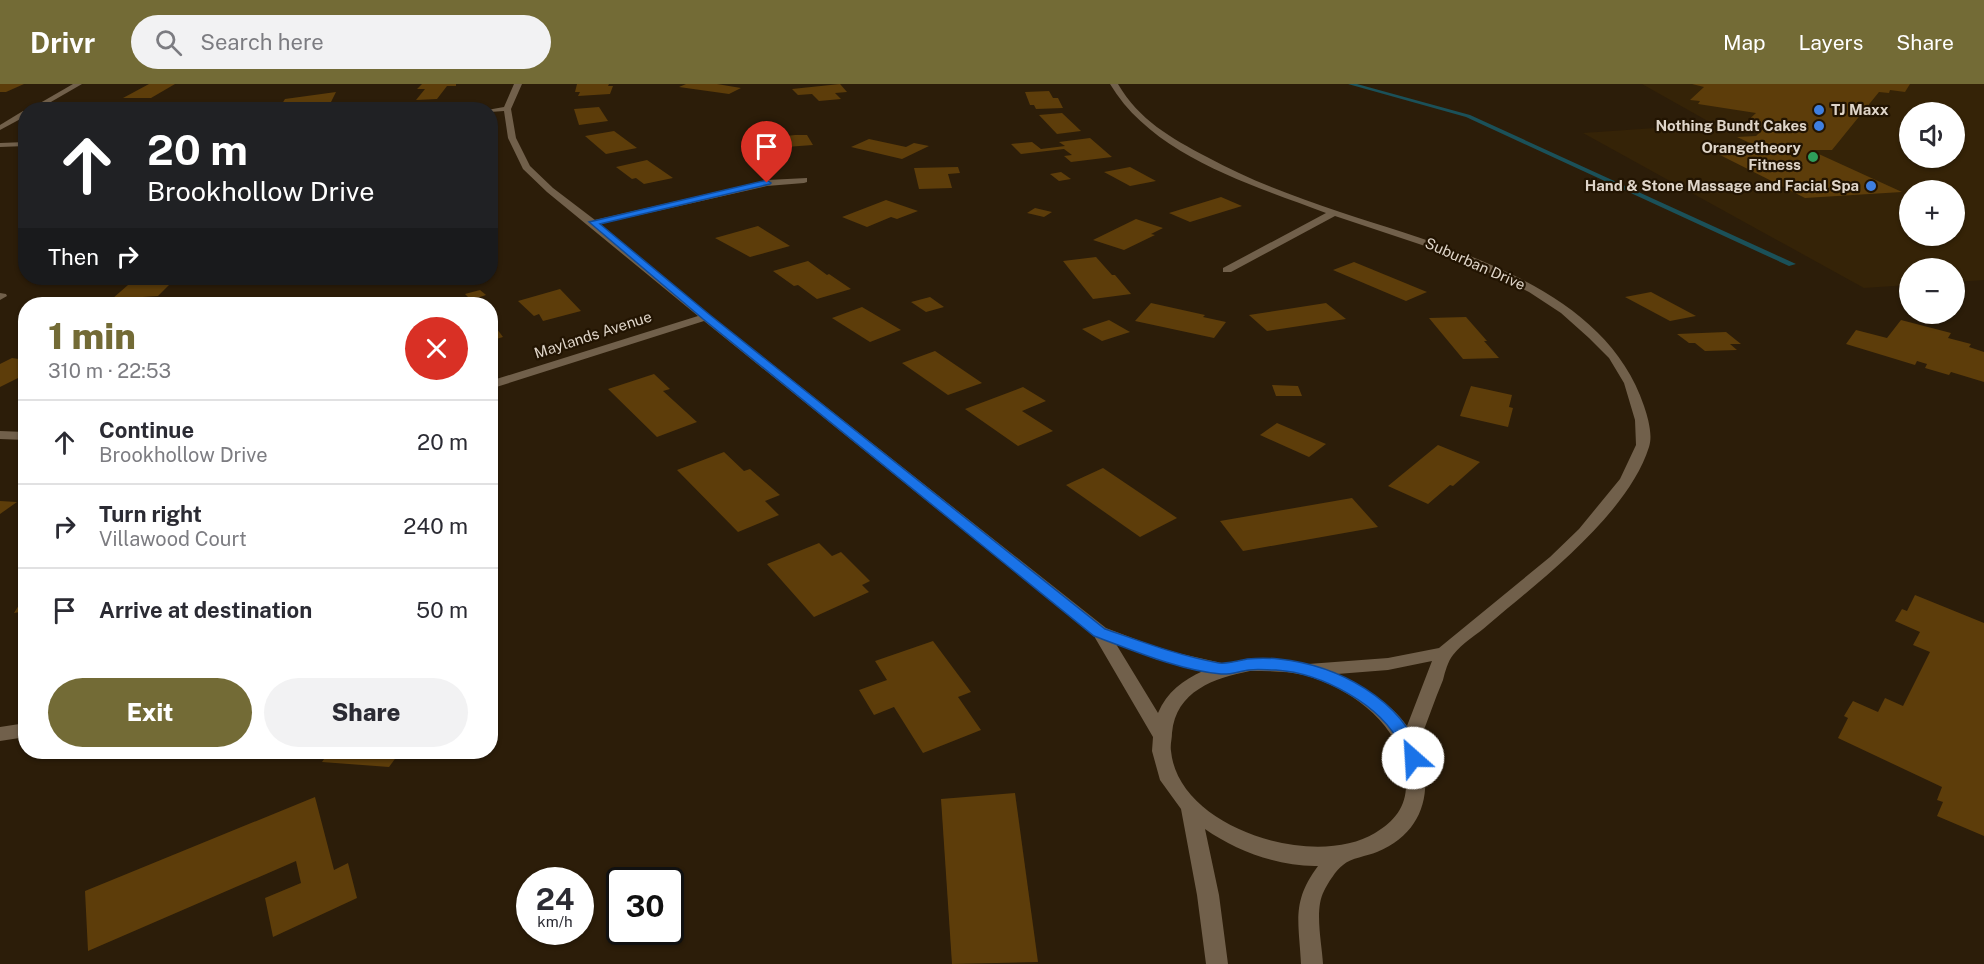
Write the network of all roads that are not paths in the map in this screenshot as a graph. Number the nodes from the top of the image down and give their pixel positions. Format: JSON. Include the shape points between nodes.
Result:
{"nodes":[{"id":1,"x":78,"y":84,"type":"edge"},
{"id":2,"x":518,"y":84,"type":"edge"},
{"id":3,"x":1113,"y":84,"type":"edge"},
{"id":4,"x":45,"y":102,"type":"edge"},
{"id":5,"x":507,"y":109,"type":"junction"},
{"id":6,"x":498,"y":110,"type":"edge"},
{"id":7,"x":18,"y":117,"type":"edge"},
{"id":8,"x":0,"y":128,"type":"edge"},
{"id":9,"x":18,"y":144,"type":"edge"},
{"id":10,"x":0,"y":145,"type":"edge"},
{"id":11,"x":804,"y":180,"type":"dead end"},
{"id":12,"x":1334,"y":213,"type":"junction"},
{"id":13,"x":593,"y":222,"type":"junction"},
{"id":14,"x":1227,"y":270,"type":"dead end"},
{"id":15,"x":706,"y":317,"type":"junction"},
{"id":16,"x":498,"y":382,"type":"edge"},
{"id":17,"x":0,"y":435,"type":"edge"},
{"id":18,"x":18,"y":436,"type":"edge"},
{"id":19,"x":1100,"y":632,"type":"junction"},
{"id":20,"x":1444,"y":653,"type":"junction"},
{"id":21,"x":1223,"y":669,"type":"junction"},
{"id":22,"x":1308,"y":670,"type":"junction"},
{"id":23,"x":18,"y":731,"type":"edge"},
{"id":24,"x":1160,"y":733,"type":"junction"},
{"id":25,"x":0,"y":734,"type":"edge"},
{"id":26,"x":1409,"y":744,"type":"junction"},
{"id":27,"x":1190,"y":806,"type":"junction"},
{"id":28,"x":1337,"y":856,"type":"junction"},
{"id":29,"x":1217,"y":964,"type":"edge"},
{"id":30,"x":1312,"y":964,"type":"edge"}],
"edges":[{"from":1,"to":4,"type":"street"},
{"from":2,"to":5,"type":"street"},
{"from":3,"to":12,"type":"street","name":"Suburban Drive","via":[[1140,119],[1185,150],[1236,176]]},
{"from":5,"to":6,"type":"street"},
{"from":5,"to":13,"type":"street","via":[[512,138],[526,167]]},
{"from":7,"to":8,"type":"street"},
{"from":9,"to":10,"type":"street"},
{"from":11,"to":13,"type":"street","via":[[767,183]]},
{"from":12,"to":14,"type":"street"},
{"from":12,"to":20,"type":"street","name":"Suburban Drive","via":[[1504,273],[1565,311],[1614,356],[1630,384],[1642,420],[1643,445],[1627,480],[1584,532]]},
{"from":13,"to":15,"type":"street"},
{"from":15,"to":16,"type":"street","name":"Maylands Avenue"},
{"from":15,"to":19,"type":"street"},
{"from":17,"to":18,"type":"street"},
{"from":19,"to":21,"type":"street","via":[[1161,655]]},
{"from":19,"to":24,"type":"street"},
{"from":20,"to":22,"type":"street","name":"Suburban Drive","via":[[1388,664]]},
{"from":20,"to":26,"type":"street","name":"Suburban Drive"},
{"from":21,"to":22,"type":"street","via":[[1250,664]]},
{"from":21,"to":24,"type":"street","via":[[1180,693],[1167,711]]},
{"from":22,"to":26,"type":"street","via":[[1363,695],[1390,717]]},
{"from":23,"to":25,"type":"street"},
{"from":24,"to":27,"type":"street","via":[[1161,757],[1171,782]]},
{"from":26,"to":28,"type":"street","via":[[1418,773],[1414,802],[1399,827],[1372,845]]},
{"from":27,"to":28,"type":"street","via":[[1215,827],[1243,842],[1306,857]]},
{"from":27,"to":29,"type":"street"},
{"from":28,"to":30,"type":"street","via":[[1312,889]]}]}
